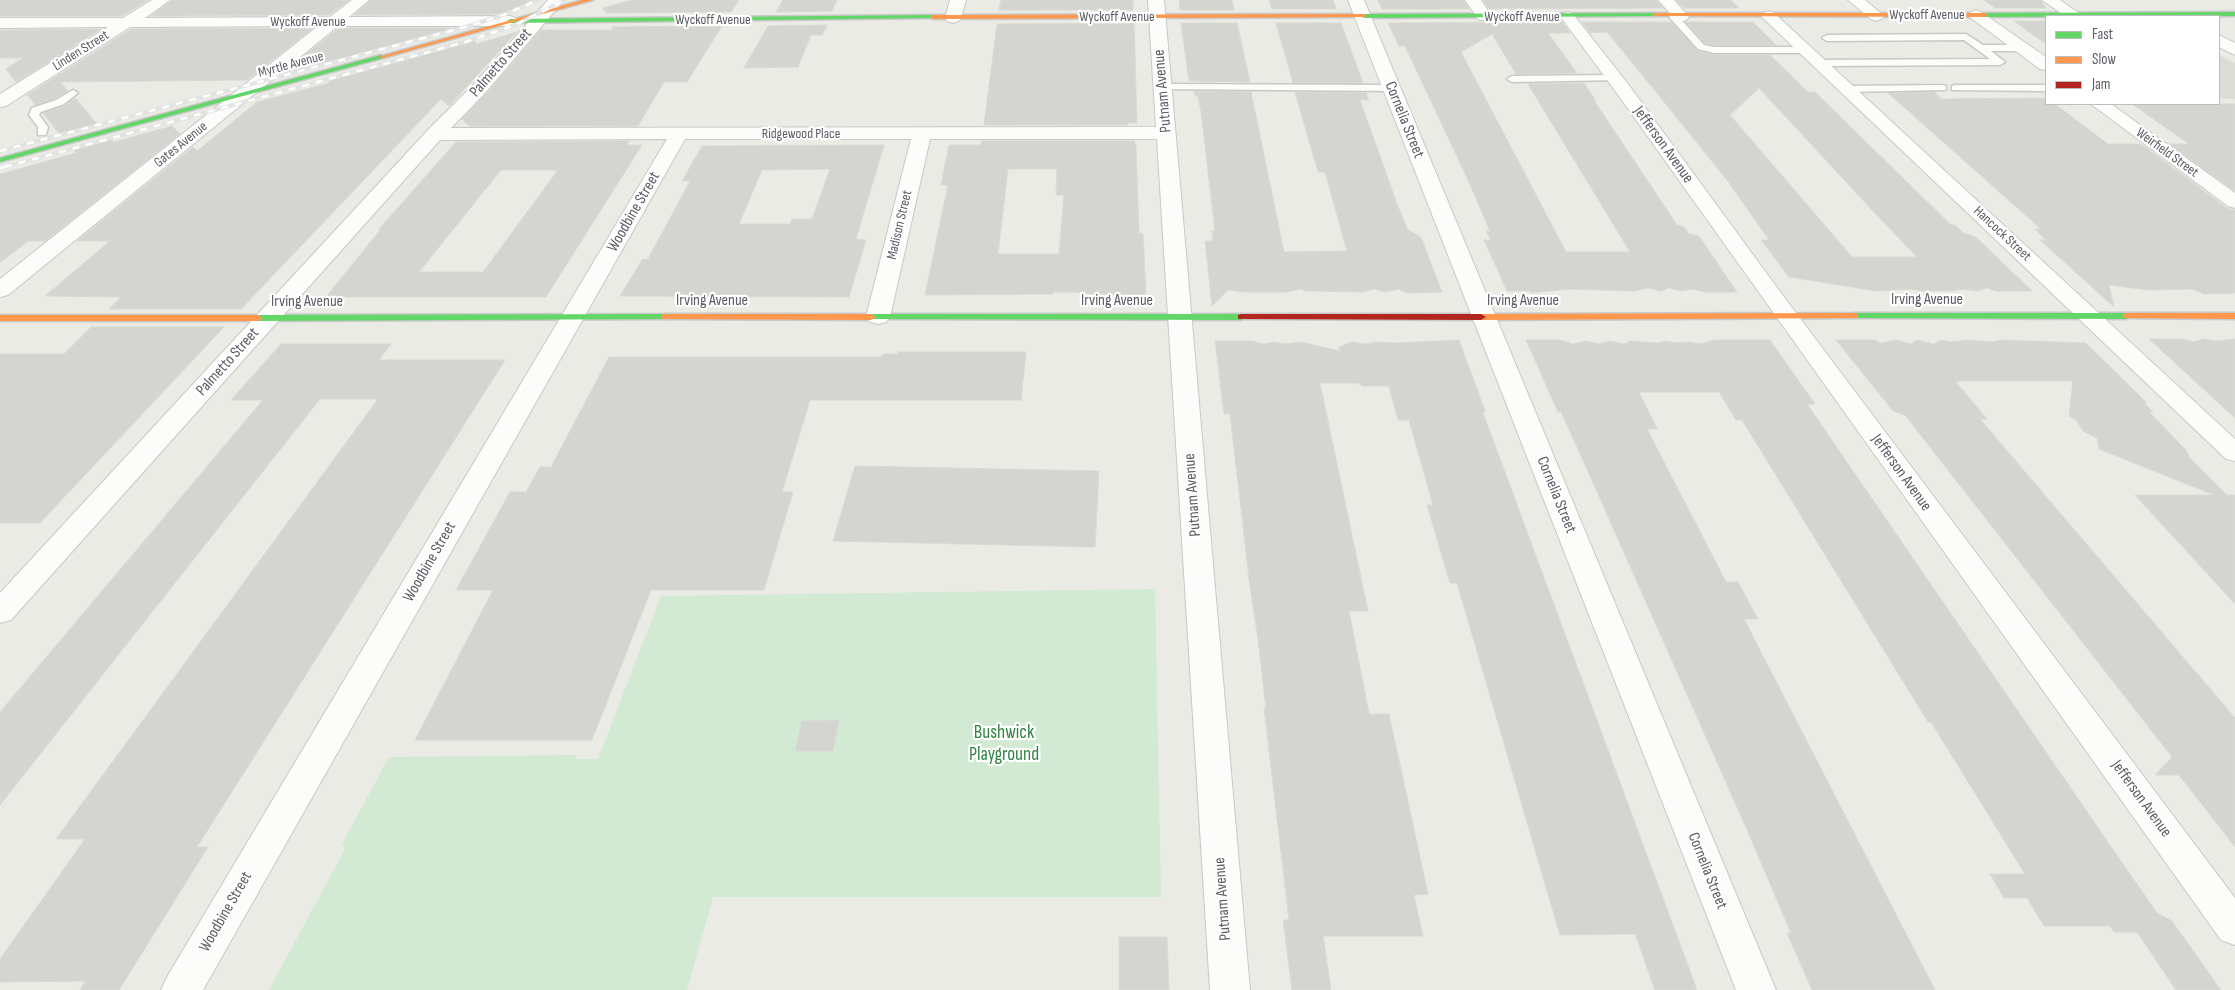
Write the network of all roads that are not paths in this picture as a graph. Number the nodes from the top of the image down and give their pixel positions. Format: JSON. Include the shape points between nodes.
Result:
{"nodes":[{"id":1,"x":162,"y":0,"type":"edge"},
{"id":2,"x":361,"y":0,"type":"edge"},
{"id":3,"x":590,"y":0,"type":"edge"},
{"id":4,"x":958,"y":0,"type":"edge"},
{"id":5,"x":1356,"y":0,"type":"edge"},
{"id":6,"x":1474,"y":0,"type":"edge"},
{"id":7,"x":1666,"y":0,"type":"edge"},
{"id":8,"x":1856,"y":0,"type":"edge"},
{"id":9,"x":2050,"y":0,"type":"edge"},
{"id":10,"x":1156,"y":8,"type":"edge"},
{"id":11,"x":547,"y":11,"type":"edge"},
{"id":12,"x":2072,"y":14,"type":"junction"},
{"id":13,"x":2235,"y":14,"type":"edge"},
{"id":14,"x":1976,"y":15,"type":"junction"},
{"id":15,"x":2096,"y":15,"type":"edge"},
{"id":16,"x":2176,"y":15,"type":"edge"},
{"id":17,"x":1362,"y":16,"type":"junction"},
{"id":18,"x":1678,"y":16,"type":"junction"},
{"id":19,"x":1769,"y":16,"type":"junction"},
{"id":20,"x":1876,"y":16,"type":"junction"},
{"id":21,"x":1484,"y":17,"type":"junction"},
{"id":22,"x":1568,"y":17,"type":"junction"},
{"id":23,"x":953,"y":18,"type":"junction"},
{"id":24,"x":510,"y":21,"type":"junction"},
{"id":25,"x":125,"y":22,"type":"junction"},
{"id":26,"x":333,"y":22,"type":"junction"},
{"id":27,"x":0,"y":23,"type":"edge"},
{"id":28,"x":1827,"y":38,"type":"dead end"},
{"id":29,"x":1982,"y":48,"type":"junction"},
{"id":30,"x":2022,"y":48,"type":"junction"},
{"id":31,"x":1806,"y":50,"type":"junction"},
{"id":32,"x":1819,"y":63,"type":"junction"},
{"id":33,"x":2045,"y":64,"type":"edge"},
{"id":34,"x":1614,"y":78,"type":"junction"},
{"id":35,"x":1512,"y":79,"type":"dead end"},
{"id":36,"x":1163,"y":86,"type":"junction"},
{"id":37,"x":1391,"y":88,"type":"junction"},
{"id":38,"x":1847,"y":88,"type":"junction"},
{"id":39,"x":1942,"y":88,"type":"dead end"},
{"id":40,"x":1956,"y":88,"type":"dead end"},
{"id":41,"x":2045,"y":88,"type":"edge"},
{"id":42,"x":73,"y":93,"type":"dead end"},
{"id":43,"x":245,"y":93,"type":"junction"},
{"id":44,"x":0,"y":102,"type":"edge"},
{"id":45,"x":2101,"y":105,"type":"edge"},
{"id":46,"x":42,"y":133,"type":"dead end"},
{"id":47,"x":922,"y":133,"type":"junction"},
{"id":48,"x":1167,"y":133,"type":"junction"},
{"id":49,"x":435,"y":134,"type":"junction"},
{"id":50,"x":679,"y":134,"type":"junction"},
{"id":51,"x":0,"y":160,"type":"edge"},
{"id":52,"x":2235,"y":202,"type":"edge"},
{"id":53,"x":0,"y":290,"type":"edge"},
{"id":54,"x":1787,"y":316,"type":"junction"},
{"id":55,"x":2090,"y":316,"type":"junction"},
{"id":56,"x":2235,"y":316,"type":"edge"},
{"id":57,"x":878,"y":317,"type":"junction"},
{"id":58,"x":1180,"y":317,"type":"junction"},
{"id":59,"x":1484,"y":317,"type":"junction"},
{"id":60,"x":0,"y":318,"type":"edge"},
{"id":61,"x":269,"y":318,"type":"junction"},
{"id":62,"x":573,"y":318,"type":"junction"},
{"id":63,"x":2235,"y":453,"type":"edge"},
{"id":64,"x":0,"y":612,"type":"edge"},
{"id":65,"x":2235,"y":928,"type":"edge"},
{"id":66,"x":181,"y":990,"type":"edge"},
{"id":67,"x":1230,"y":990,"type":"edge"},
{"id":68,"x":1756,"y":990,"type":"edge"}],
"edges":[{"from":1,"to":25,"type":"street","name":"Linden Street"},
{"from":2,"to":26,"type":"street","name":"Gates Avenue"},
{"from":3,"to":11,"type":"street","name":"Myrtle Avenue"},
{"from":4,"to":23,"type":"street"},
{"from":5,"to":17,"type":"street","name":"Cornelia Street"},
{"from":6,"to":21,"type":"street"},
{"from":7,"to":18,"type":"street"},
{"from":8,"to":20,"type":"street"},
{"from":9,"to":12,"type":"street"},
{"from":10,"to":17,"type":"street","name":"Wyckoff Avenue"},
{"from":10,"to":23,"type":"street","name":"Wyckoff Avenue"},
{"from":10,"to":36,"type":"street","name":"Putnam Avenue"},
{"from":11,"to":23,"type":"street","name":"Wyckoff Avenue"},
{"from":11,"to":24,"type":"street","name":"Myrtle Avenue"},
{"from":11,"to":49,"type":"street","name":"Palmetto Street"},
{"from":12,"to":14,"type":"street","name":"Wyckoff Avenue"},
{"from":12,"to":15,"type":"street","name":"Wyckoff Avenue"},
{"from":13,"to":16,"type":"street","name":"Wyckoff Avenue"},
{"from":14,"to":20,"type":"street","name":"Wyckoff Avenue"},
{"from":14,"to":30,"type":"street"},
{"from":15,"to":16,"type":"street","name":"Wyckoff Avenue"},
{"from":17,"to":21,"type":"street","name":"Wyckoff Avenue"},
{"from":17,"to":37,"type":"street","name":"Cornelia Street"},
{"from":18,"to":19,"type":"street","name":"Wyckoff Avenue"},
{"from":18,"to":22,"type":"street","name":"Wyckoff Avenue"},
{"from":18,"to":31,"type":"lane","via":[[1701,46],[1714,50]]},
{"from":19,"to":20,"type":"street","name":"Wyckoff Avenue"},
{"from":19,"to":31,"type":"street","name":"Hancock Street"},
{"from":21,"to":22,"type":"street","name":"Wyckoff Avenue"},
{"from":22,"to":34,"type":"street","name":"Jefferson Avenue"},
{"from":24,"to":26,"type":"street","name":"Wyckoff Avenue"},
{"from":24,"to":43,"type":"street","name":"Myrtle Avenue"},
{"from":25,"to":26,"type":"street","name":"Wyckoff Avenue"},
{"from":25,"to":27,"type":"street","name":"Wyckoff Avenue"},
{"from":25,"to":44,"type":"street","name":"Linden Street"},
{"from":26,"to":43,"type":"street","name":"Gates Avenue"},
{"from":28,"to":29,"type":"lane","via":[[1966,37]]},
{"from":29,"to":30,"type":"lane"},
{"from":29,"to":32,"type":"lane","via":[[2000,62]]},
{"from":30,"to":33,"type":"street"},
{"from":31,"to":32,"type":"street","name":"Hancock Street"},
{"from":32,"to":38,"type":"street","name":"Hancock Street"},
{"from":34,"to":35,"type":"lane"},
{"from":34,"to":54,"type":"street","name":"Jefferson Avenue"},
{"from":36,"to":37,"type":"lane"},
{"from":36,"to":48,"type":"street","name":"Putnam Avenue"},
{"from":37,"to":59,"type":"street","name":"Cornelia Street"},
{"from":38,"to":39,"type":"lane"},
{"from":38,"to":55,"type":"street","name":"Hancock Street"},
{"from":40,"to":41,"type":"lane"},
{"from":42,"to":46,"type":"lane","via":[[60,102],[36,110],[34,115],[43,127]]},
{"from":43,"to":51,"type":"street","name":"Myrtle Avenue"},
{"from":43,"to":53,"type":"street","name":"Gates Avenue"},
{"from":45,"to":52,"type":"street","name":"Weirfield Street"},
{"from":47,"to":48,"type":"street","name":"Ridgewood Place"},
{"from":47,"to":50,"type":"street","name":"Ridgewood Place"},
{"from":47,"to":57,"type":"street","name":"Madison Street"},
{"from":48,"to":58,"type":"street","name":"Putnam Avenue"},
{"from":49,"to":50,"type":"street","name":"Ridgewood Place"},
{"from":49,"to":61,"type":"street","name":"Palmetto Street"},
{"from":50,"to":62,"type":"street","name":"Woodbine Street"},
{"from":54,"to":55,"type":"street","name":"Irving Avenue"},
{"from":54,"to":59,"type":"street","name":"Irving Avenue"},
{"from":54,"to":65,"type":"street","name":"Jefferson Avenue"},
{"from":55,"to":56,"type":"street","name":"Irving Avenue"},
{"from":55,"to":63,"type":"street","name":"Hancock Street"},
{"from":57,"to":58,"type":"street","name":"Irving Avenue"},
{"from":57,"to":62,"type":"street","name":"Irving Avenue"},
{"from":58,"to":59,"type":"street","name":"Irving Avenue"},
{"from":58,"to":67,"type":"street","name":"Putnam Avenue"},
{"from":59,"to":68,"type":"street","name":"Cornelia Street"},
{"from":60,"to":61,"type":"street","name":"Irving Avenue"},
{"from":61,"to":62,"type":"street","name":"Irving Avenue"},
{"from":61,"to":64,"type":"street","name":"Palmetto Street"},
{"from":62,"to":66,"type":"street","name":"Woodbine Street"}]}
